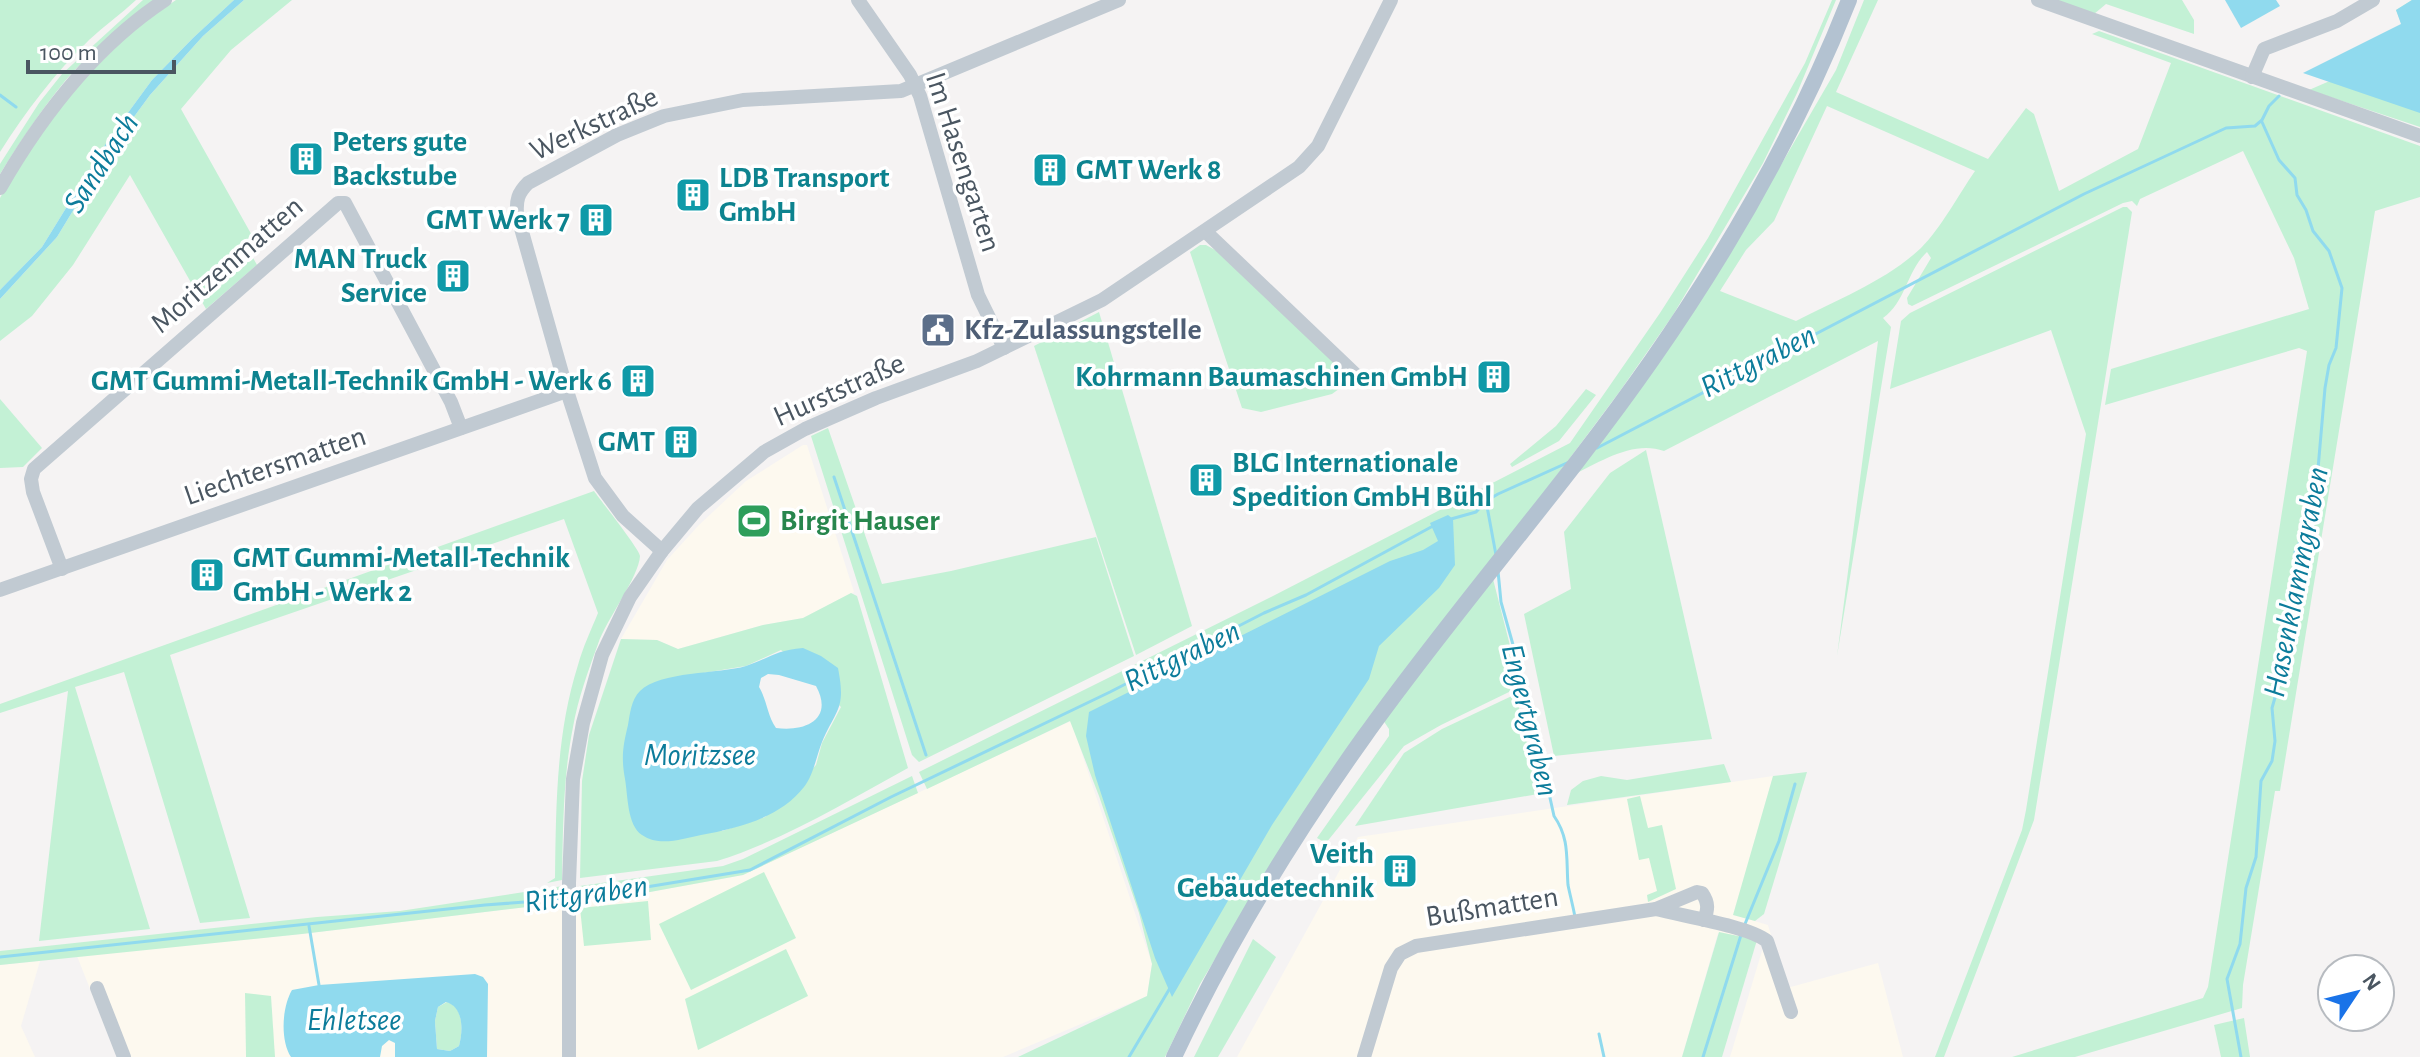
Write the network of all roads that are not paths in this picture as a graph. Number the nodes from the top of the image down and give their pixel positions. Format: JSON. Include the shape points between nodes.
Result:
{"nodes":[{"id":1,"x":165,"y":0,"type":"edge"},
{"id":2,"x":858,"y":0,"type":"edge"},
{"id":3,"x":1391,"y":0,"type":"edge"},
{"id":4,"x":1849,"y":0,"type":"edge"},
{"id":5,"x":2038,"y":0,"type":"edge"},
{"id":6,"x":2373,"y":0,"type":"edge"},
{"id":7,"x":1110,"y":2,"type":"edge"},
{"id":8,"x":2252,"y":77,"type":"junction"},
{"id":9,"x":915,"y":86,"type":"junction"},
{"id":10,"x":2420,"y":136,"type":"edge"},
{"id":11,"x":0,"y":188,"type":"edge"},
{"id":12,"x":1206,"y":232,"type":"junction"},
{"id":13,"x":1004,"y":348,"type":"junction"},
{"id":14,"x":1355,"y":374,"type":"dead end"},
{"id":15,"x":567,"y":391,"type":"junction"},
{"id":16,"x":461,"y":428,"type":"junction"},
{"id":17,"x":662,"y":551,"type":"junction"},
{"id":18,"x":62,"y":569,"type":"junction"},
{"id":19,"x":0,"y":590,"type":"edge"},
{"id":20,"x":1656,"y":909,"type":"junction"},
{"id":21,"x":1704,"y":920,"type":"junction"},
{"id":22,"x":97,"y":988,"type":"dead end"},
{"id":23,"x":1791,"y":1012,"type":"dead end"},
{"id":24,"x":124,"y":1057,"type":"edge"},
{"id":25,"x":569,"y":1057,"type":"edge"},
{"id":26,"x":1174,"y":1057,"type":"edge"},
{"id":27,"x":1364,"y":1057,"type":"edge"}],
"edges":[{"from":1,"to":11,"type":"street","via":[[85,69],[43,120]]},
{"from":2,"to":9,"type":"street","name":"Im Hasengarten"},
{"from":3,"to":12,"type":"street","name":"Hurststraße","via":[[1318,146],[1299,167]]},
{"from":4,"to":26,"type":"main road","via":[[1765,177],[1713,266],[1604,425],[1301,828]]},
{"from":5,"to":8,"type":"street"},
{"from":6,"to":8,"type":"street","via":[[2337,21],[2264,49]]},
{"from":7,"to":9,"type":"street","name":"Werkstraße"},
{"from":8,"to":10,"type":"street"},
{"from":9,"to":13,"type":"street","name":"Im Hasengarten","via":[[978,295]]},
{"from":9,"to":15,"type":"street","name":"Werkstraße","via":[[743,100],[664,116],[528,183],[516,200],[517,214]]},
{"from":12,"to":13,"type":"street","name":"Hurststraße","via":[[1102,300]]},
{"from":12,"to":14,"type":"street"},
{"from":13,"to":17,"type":"street","name":"Hurststraße","via":[[854,407],[764,452],[698,508]]},
{"from":15,"to":16,"type":"street","name":"Liechtersmatten"},
{"from":15,"to":17,"type":"street","name":"Werkstraße","via":[[595,478],[623,516]]},
{"from":16,"to":18,"type":"street","name":"Liechtersmatten"},
{"from":16,"to":18,"type":"street","name":"Moritzenmatten","via":[[345,203],[338,203],[34,469],[33,492]]},
{"from":17,"to":25,"type":"street","name":"Hurststraße","via":[[630,597],[602,655],[583,723],[573,779]]},
{"from":18,"to":19,"type":"street","name":"Liechtersmatten"},
{"from":20,"to":21,"type":"street","name":"Bußmatten"},
{"from":20,"to":21,"type":"street","name":"Bußmatten","via":[[1702,893],[1708,909]]},
{"from":20,"to":27,"type":"street","name":"Bußmatten","via":[[1425,944],[1400,954]]},
{"from":21,"to":23,"type":"street","name":"Bußmatten","via":[[1767,941]]},
{"from":22,"to":24,"type":"street"}]}
